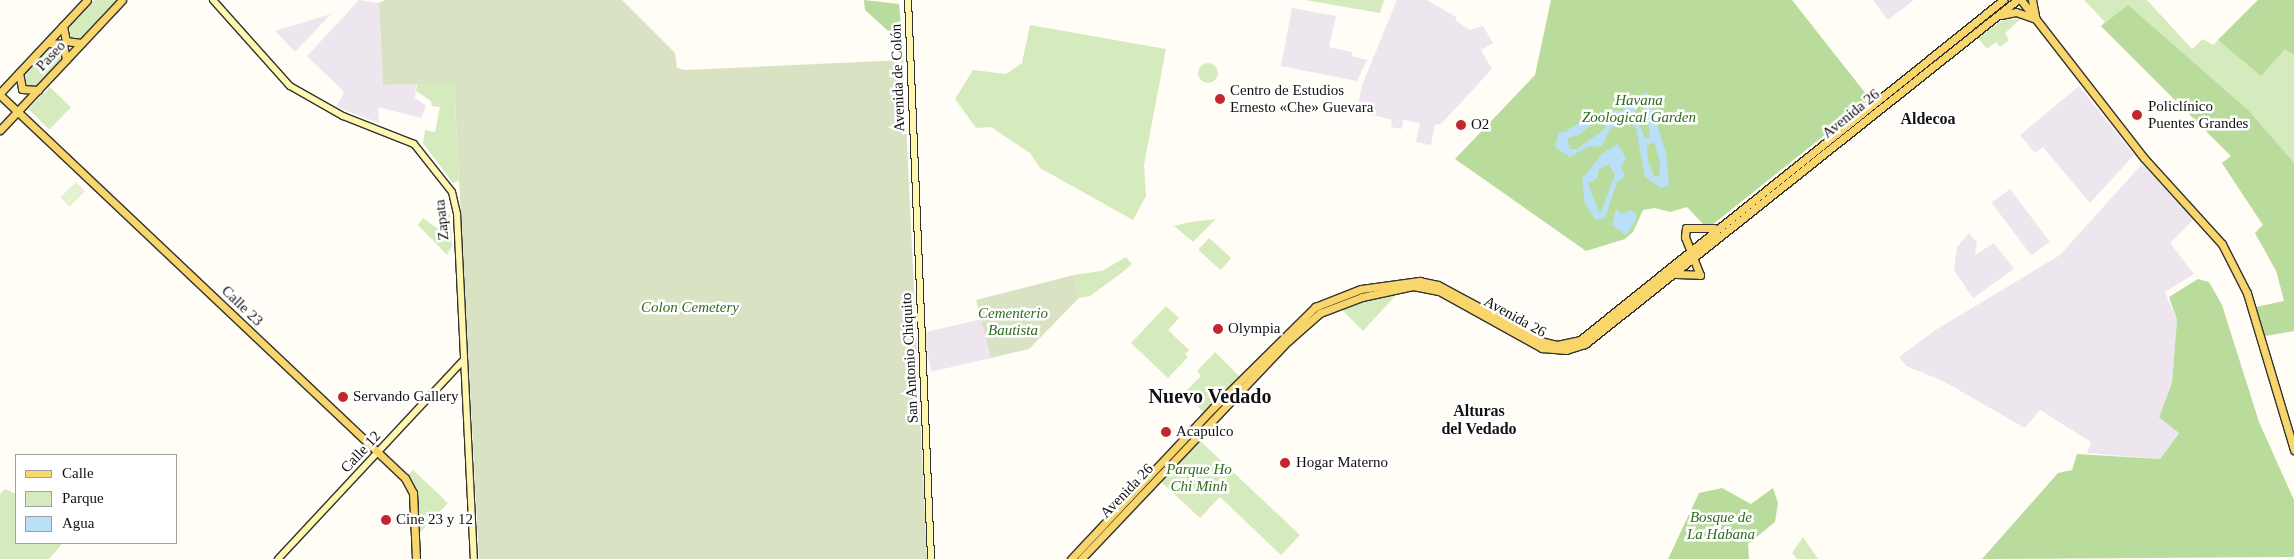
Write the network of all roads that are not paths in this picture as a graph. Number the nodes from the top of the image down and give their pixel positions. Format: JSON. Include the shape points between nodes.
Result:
{"nodes":[{"id":1,"x":87,"y":0,"type":"edge"},
{"id":2,"x":122,"y":0,"type":"edge"},
{"id":3,"x":213,"y":0,"type":"edge"},
{"id":4,"x":908,"y":0,"type":"edge"},
{"id":5,"x":2017,"y":0,"type":"edge"},
{"id":6,"x":2021,"y":0,"type":"edge"},
{"id":7,"x":2032,"y":0,"type":"edge"},
{"id":8,"x":2000,"y":1,"type":"edge"},
{"id":9,"x":1998,"y":16,"type":"junction"},
{"id":10,"x":2036,"y":19,"type":"junction"},
{"id":11,"x":64,"y":23,"type":"junction"},
{"id":12,"x":84,"y":41,"type":"junction"},
{"id":13,"x":47,"y":43,"type":"junction"},
{"id":14,"x":66,"y":60,"type":"junction"},
{"id":15,"x":20,"y":70,"type":"junction"},
{"id":16,"x":40,"y":88,"type":"junction"},
{"id":17,"x":0,"y":94,"type":"edge"},
{"id":18,"x":18,"y":111,"type":"junction"},
{"id":19,"x":0,"y":130,"type":"edge"},
{"id":20,"x":914,"y":155,"type":"joint"},
{"id":21,"x":1717,"y":227,"type":"junction"},
{"id":22,"x":1691,"y":250,"type":"junction"},
{"id":23,"x":1695,"y":256,"type":"junction"},
{"id":24,"x":1676,"y":274,"type":"junction"},
{"id":25,"x":1315,"y":307,"type":"junction"},
{"id":26,"x":1310,"y":320,"type":"junction"},
{"id":27,"x":462,"y":362,"type":"junction"},
{"id":28,"x":463,"y":374,"type":"junction"},
{"id":29,"x":451,"y":375,"type":"junction"},
{"id":30,"x":2294,"y":450,"type":"edge"},
{"id":31,"x":378,"y":452,"type":"junction"},
{"id":32,"x":278,"y":559,"type":"edge"},
{"id":33,"x":416,"y":559,"type":"edge"},
{"id":34,"x":474,"y":559,"type":"edge"},
{"id":35,"x":931,"y":559,"type":"edge"},
{"id":36,"x":1071,"y":559,"type":"edge"},
{"id":37,"x":1081,"y":559,"type":"edge"}],
"edges":[{"from":1,"to":11,"type":"main road","name":"Paseo"},
{"from":2,"to":12,"type":"main road","name":"Paseo"},
{"from":3,"to":27,"type":"main road","name":"Zapata","via":[[290,86],[343,116],[414,144],[450,187],[457,214]]},
{"from":4,"to":20,"type":"main road","name":"Avenida de Colón"},
{"from":5,"to":9,"type":"main road","name":"Avenida 26"},
{"from":6,"to":10,"type":"main road"},
{"from":7,"to":10,"type":"main road"},
{"from":8,"to":21,"type":"main road","name":"Avenida 26"},
{"from":9,"to":10,"type":"main road","via":[[2016,12]]},
{"from":9,"to":23,"type":"main road","name":"Avenida 26"},
{"from":10,"to":30,"type":"main road","via":[[2144,158],[2222,244],[2247,293]]},
{"from":11,"to":12,"type":"main road","via":[[61,31],[66,42],[76,45]]},
{"from":11,"to":13,"type":"main road","name":"Paseo"},
{"from":12,"to":14,"type":"main road","name":"Paseo"},
{"from":13,"to":14,"type":"main road","via":[[63,44]]},
{"from":13,"to":15,"type":"main road","name":"Paseo"},
{"from":14,"to":16,"type":"main road","name":"Paseo"},
{"from":15,"to":16,"type":"main road","via":[[18,82],[22,88],[29,92]]},
{"from":15,"to":17,"type":"main road","name":"Paseo"},
{"from":16,"to":18,"type":"main road","name":"Paseo"},
{"from":17,"to":18,"type":"main road","name":"Calle 23"},
{"from":18,"to":19,"type":"main road","name":"Paseo"},
{"from":18,"to":31,"type":"main road","name":"Calle 23"},
{"from":20,"to":35,"type":"main road","name":"San Antonio Chiquito"},
{"from":21,"to":22,"type":"main road","name":"Avenida 26"},
{"from":21,"to":22,"type":"main road","via":[[1686,228],[1685,238]]},
{"from":22,"to":23,"type":"main road"},
{"from":22,"to":25,"type":"main road","name":"Avenida 26","via":[[1586,336],[1566,344],[1544,342],[1438,285],[1419,281],[1361,289]]},
{"from":23,"to":24,"type":"main road","name":"Avenida 26"},
{"from":23,"to":24,"type":"main road","via":[[1701,271],[1698,278]]},
{"from":24,"to":26,"type":"main road","name":"Avenida 26","via":[[1591,340],[1566,350],[1536,346],[1439,291],[1414,286],[1350,300]]},
{"from":25,"to":26,"type":"main road"},
{"from":25,"to":36,"type":"main road","name":"Avenida 26","via":[[1206,415]]},
{"from":26,"to":37,"type":"main road","name":"Avenida 26"},
{"from":27,"to":28,"type":"main road","name":"Zapata"},
{"from":27,"to":29,"type":"main road","name":"Calle 12"},
{"from":28,"to":29,"type":"main road"},
{"from":28,"to":34,"type":"main road","name":"Zapata"},
{"from":29,"to":31,"type":"main road","name":"Calle 12"},
{"from":31,"to":32,"type":"main road","name":"Calle 12"},
{"from":31,"to":33,"type":"main road","name":"Calle 23","via":[[412,488]]}]}
